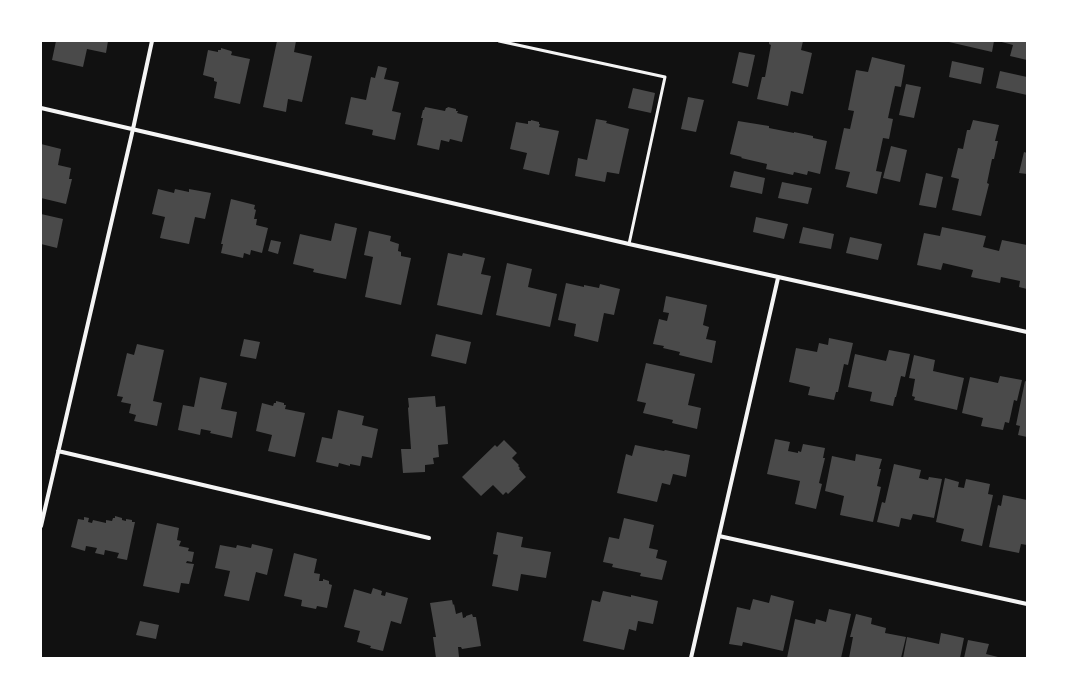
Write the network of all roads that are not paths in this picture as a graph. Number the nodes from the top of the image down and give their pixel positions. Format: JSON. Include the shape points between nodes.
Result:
{"nodes":[{"id":1,"x":152,"y":41,"type":"edge"},
{"id":2,"x":499,"y":41,"type":"edge"},
{"id":3,"x":41,"y":108,"type":"edge"},
{"id":4,"x":133,"y":129,"type":"junction"},
{"id":5,"x":629,"y":244,"type":"junction"},
{"id":6,"x":778,"y":278,"type":"junction"},
{"id":7,"x":1027,"y":332,"type":"edge"},
{"id":8,"x":58,"y":451,"type":"junction"},
{"id":9,"x":41,"y":526,"type":"edge"},
{"id":10,"x":719,"y":536,"type":"junction"},
{"id":11,"x":429,"y":538,"type":"dead end"},
{"id":12,"x":1027,"y":604,"type":"edge"},
{"id":13,"x":691,"y":658,"type":"edge"}],
"edges":[{"from":1,"to":4,"type":"street"},
{"from":2,"to":5,"type":"lane","via":[[665,77]]},
{"from":3,"to":4,"type":"street"},
{"from":4,"to":5,"type":"street"},
{"from":4,"to":8,"type":"street"},
{"from":5,"to":6,"type":"street"},
{"from":6,"to":7,"type":"street"},
{"from":6,"to":10,"type":"street"},
{"from":8,"to":9,"type":"street"},
{"from":8,"to":11,"type":"street"},
{"from":10,"to":12,"type":"street"},
{"from":10,"to":13,"type":"street"}]}
